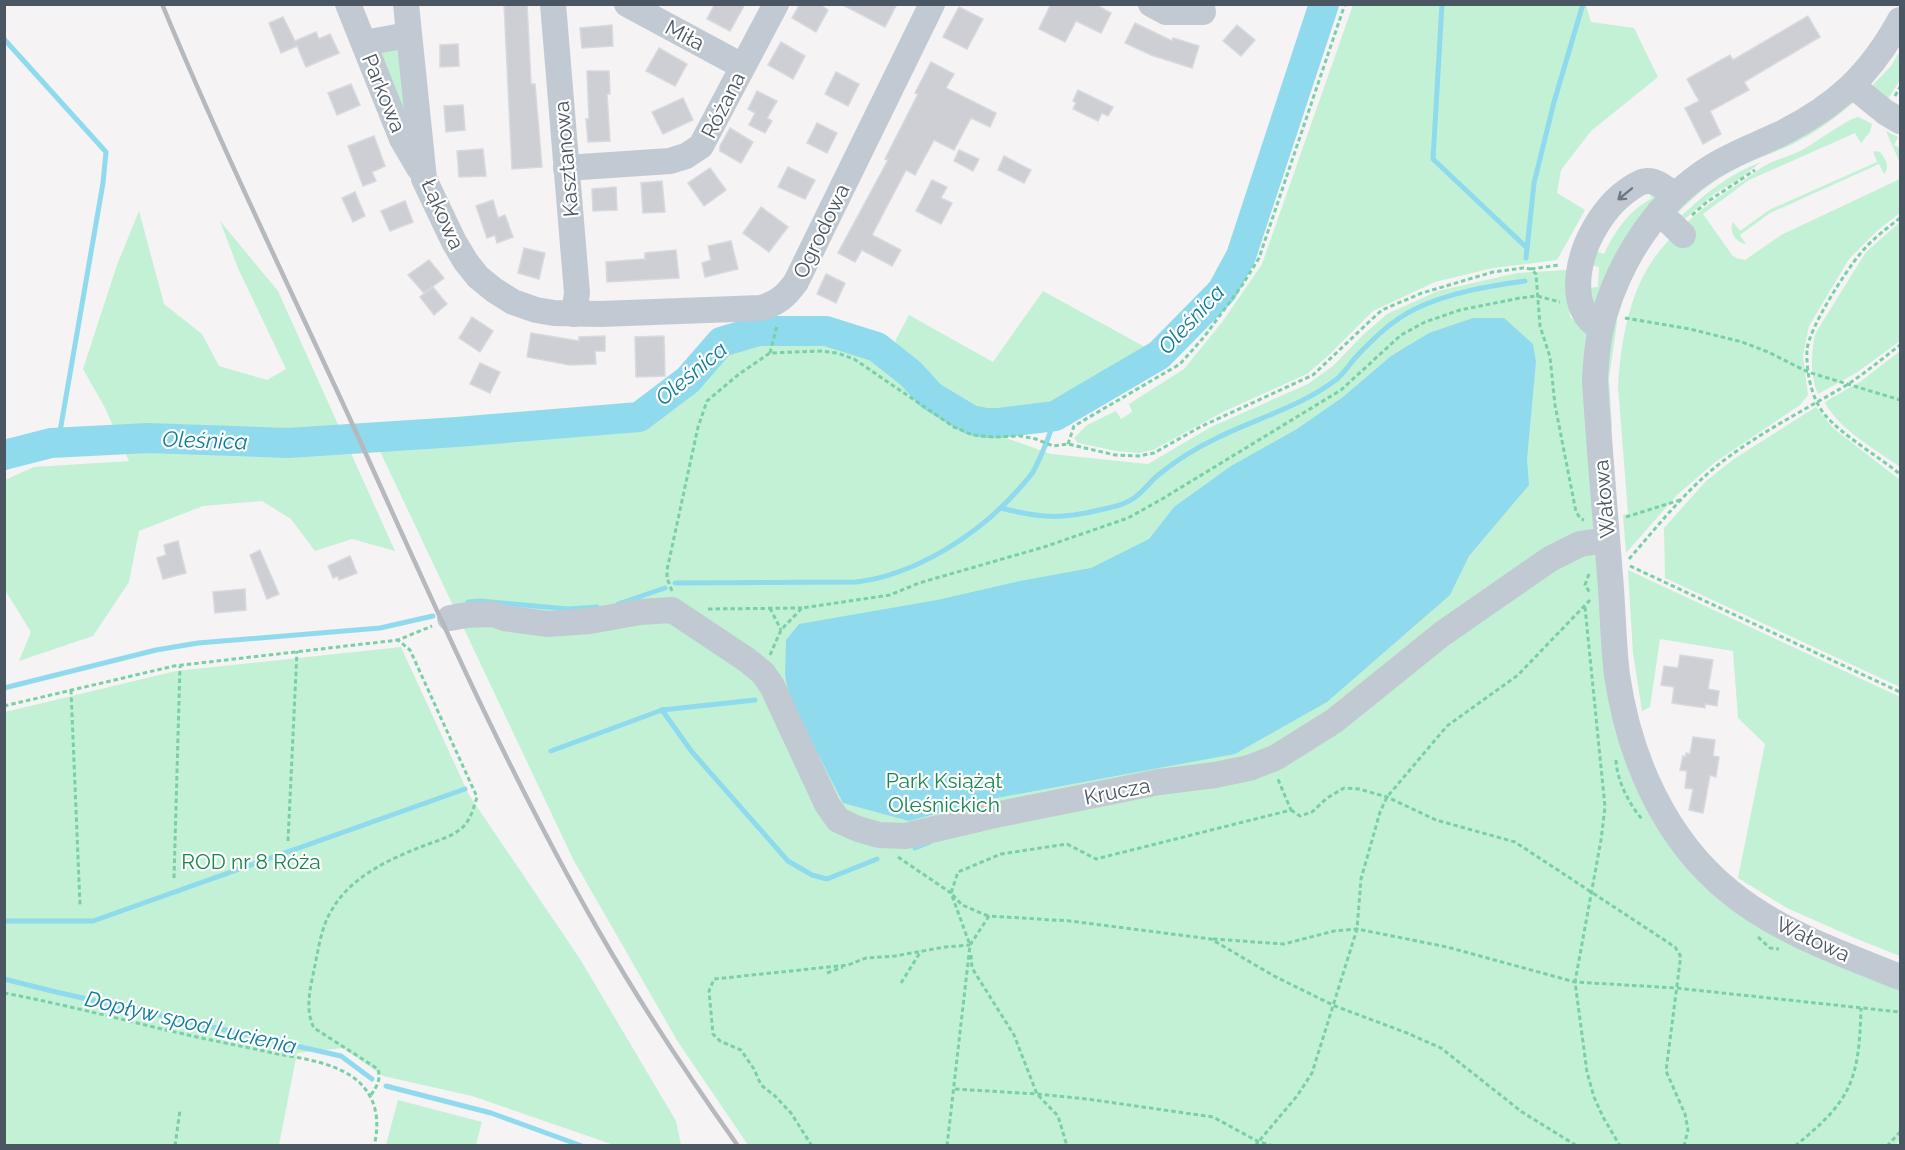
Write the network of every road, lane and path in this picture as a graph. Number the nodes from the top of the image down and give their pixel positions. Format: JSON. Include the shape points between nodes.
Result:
{"nodes":[{"id":1,"x":348,"y":4,"type":"edge"},
{"id":2,"x":406,"y":4,"type":"edge"},
{"id":3,"x":553,"y":4,"type":"edge"},
{"id":4,"x":627,"y":4,"type":"edge"},
{"id":5,"x":776,"y":4,"type":"edge"},
{"id":6,"x":932,"y":4,"type":"edge"},
{"id":7,"x":1151,"y":4,"type":"edge"},
{"id":8,"x":1345,"y":4,"type":"edge"},
{"id":9,"x":1203,"y":12,"type":"dead end"},
{"id":10,"x":1900,"y":20,"type":"edge"},
{"id":11,"x":408,"y":35,"type":"junction"},
{"id":12,"x":364,"y":43,"type":"junction"},
{"id":13,"x":742,"y":66,"type":"junction"},
{"id":14,"x":1853,"y":86,"type":"junction"},
{"id":15,"x":1900,"y":121,"type":"edge"},
{"id":16,"x":566,"y":168,"type":"junction"},
{"id":17,"x":1757,"y":168,"type":"dead end"},
{"id":18,"x":424,"y":179,"type":"junction"},
{"id":19,"x":1674,"y":218,"type":"junction"},
{"id":20,"x":1900,"y":218,"type":"edge"},
{"id":21,"x":1580,"y":267,"type":"junction"},
{"id":22,"x":1531,"y":269,"type":"junction"},
{"id":23,"x":1537,"y":296,"type":"junction"},
{"id":24,"x":574,"y":314,"type":"junction"},
{"id":25,"x":1596,"y":316,"type":"junction"},
{"id":26,"x":779,"y":319,"type":"dead end"},
{"id":27,"x":1900,"y":345,"type":"edge"},
{"id":28,"x":770,"y":353,"type":"junction"},
{"id":29,"x":1808,"y":372,"type":"junction"},
{"id":30,"x":1848,"y":384,"type":"junction"},
{"id":31,"x":1900,"y":400,"type":"edge"},
{"id":32,"x":1816,"y":401,"type":"junction"},
{"id":33,"x":1068,"y":444,"type":"junction"},
{"id":34,"x":1898,"y":469,"type":"edge"},
{"id":35,"x":1900,"y":474,"type":"edge"},
{"id":36,"x":1681,"y":500,"type":"junction"},
{"id":37,"x":1606,"y":535,"type":"junction"},
{"id":38,"x":1624,"y":564,"type":"junction"},
{"id":39,"x":672,"y":601,"type":"junction"},
{"id":40,"x":1585,"y":606,"type":"junction"},
{"id":41,"x":770,"y":608,"type":"junction"},
{"id":42,"x":802,"y":608,"type":"junction"},
{"id":43,"x":705,"y":609,"type":"dead end"},
{"id":44,"x":444,"y":621,"type":"joint"},
{"id":45,"x":781,"y":630,"type":"junction"},
{"id":46,"x":398,"y":640,"type":"junction"},
{"id":47,"x":297,"y":651,"type":"junction"},
{"id":48,"x":180,"y":666,"type":"junction"},
{"id":49,"x":763,"y":673,"type":"junction"},
{"id":50,"x":71,"y":690,"type":"junction"},
{"id":51,"x":1900,"y":692,"type":"edge"},
{"id":52,"x":4,"y":706,"type":"edge"},
{"id":53,"x":1615,"y":752,"type":"dead end"},
{"id":54,"x":1275,"y":758,"type":"junction"},
{"id":55,"x":1388,"y":797,"type":"junction"},
{"id":56,"x":1291,"y":810,"type":"junction"},
{"id":57,"x":1642,"y":820,"type":"dead end"},
{"id":58,"x":288,"y":841,"type":"dead end"},
{"id":59,"x":889,"y":853,"type":"dead end"},
{"id":60,"x":174,"y":878,"type":"dead end"},
{"id":61,"x":1592,"y":892,"type":"junction"},
{"id":62,"x":951,"y":893,"type":"junction"},
{"id":63,"x":80,"y":905,"type":"dead end"},
{"id":64,"x":989,"y":916,"type":"junction"},
{"id":65,"x":1357,"y":929,"type":"junction"},
{"id":66,"x":1756,"y":934,"type":"dead end"},
{"id":67,"x":1211,"y":939,"type":"junction"},
{"id":68,"x":970,"y":945,"type":"junction"},
{"id":69,"x":1784,"y":950,"type":"dead end"},
{"id":70,"x":921,"y":951,"type":"junction"},
{"id":71,"x":848,"y":966,"type":"junction"},
{"id":72,"x":827,"y":973,"type":"dead end"},
{"id":73,"x":1900,"y":977,"type":"edge"},
{"id":74,"x":901,"y":982,"type":"dead end"},
{"id":75,"x":1575,"y":982,"type":"junction"},
{"id":76,"x":1676,"y":988,"type":"junction"},
{"id":77,"x":4,"y":993,"type":"edge"},
{"id":78,"x":1335,"y":1006,"type":"junction"},
{"id":79,"x":1861,"y":1008,"type":"junction"},
{"id":80,"x":1900,"y":1012,"type":"edge"},
{"id":81,"x":955,"y":1089,"type":"junction"},
{"id":82,"x":1037,"y":1094,"type":"junction"},
{"id":83,"x":371,"y":1095,"type":"junction"},
{"id":84,"x":180,"y":1110,"type":"dead end"},
{"id":85,"x":1900,"y":1132,"type":"edge"},
{"id":86,"x":1259,"y":1142,"type":"junction"},
{"id":87,"x":175,"y":1146,"type":"edge"},
{"id":88,"x":374,"y":1146,"type":"edge"},
{"id":89,"x":812,"y":1146,"type":"edge"},
{"id":90,"x":947,"y":1146,"type":"edge"},
{"id":91,"x":1068,"y":1146,"type":"edge"},
{"id":92,"x":1255,"y":1146,"type":"edge"},
{"id":93,"x":1274,"y":1146,"type":"edge"},
{"id":94,"x":1577,"y":1146,"type":"edge"},
{"id":95,"x":1620,"y":1146,"type":"edge"},
{"id":96,"x":1684,"y":1146,"type":"edge"},
{"id":97,"x":1795,"y":1146,"type":"edge"},
{"id":98,"x":1887,"y":1146,"type":"edge"}],
"edges":[{"from":1,"to":12,"type":"street","name":"Parkowa"},
{"from":2,"to":11,"type":"street","name":"Łąkowa"},
{"from":3,"to":16,"type":"street","name":"Kasztanowa"},
{"from":4,"to":13,"type":"street","name":"Miła"},
{"from":5,"to":13,"type":"street","name":"Różana"},
{"from":6,"to":24,"type":"street","name":"Ogrodowa","via":[[787,295],[762,308]]},
{"from":7,"to":9,"type":"street","via":[[1166,12]]},
{"from":8,"to":33,"type":"path","via":[[1259,258],[1243,284],[1180,364],[1074,426]]},
{"from":10,"to":14,"type":"street","name":"Wałowa","via":[[1888,43]]},
{"from":11,"to":12,"type":"street"},
{"from":11,"to":18,"type":"street","name":"Łąkowa"},
{"from":12,"to":18,"type":"street","name":"Parkowa","via":[[402,139]]},
{"from":13,"to":16,"type":"street","name":"Różana","via":[[701,146],[686,156],[670,161]]},
{"from":14,"to":15,"type":"street"},
{"from":14,"to":19,"type":"street","name":"Wałowa","via":[[1801,123],[1736,153],[1692,180]]},
{"from":16,"to":24,"type":"street","name":"Kasztanowa","via":[[577,293]]},
{"from":17,"to":19,"type":"path","via":[[1707,202]]},
{"from":18,"to":24,"type":"street","name":"Łąkowa","via":[[453,242],[478,277],[513,303]]},
{"from":19,"to":21,"type":"street","one_way":true,"via":[[1658,183],[1639,183],[1611,206],[1591,234]]},
{"from":19,"to":25,"type":"street","name":"Wałowa","via":[[1636,245]]},
{"from":20,"to":29,"type":"path","via":[[1860,254],[1834,294],[1811,334]]},
{"from":21,"to":22,"type":"path"},
{"from":21,"to":25,"type":"street","via":[[1579,296]]},
{"from":22,"to":23,"type":"path","via":[[1536,274]]},
{"from":22,"to":33,"type":"path","via":[[1493,272],[1454,282],[1383,310],[1313,375],[1200,427],[1154,453],[1115,454]]},
{"from":23,"to":25,"type":"path"},
{"from":23,"to":37,"type":"path","via":[[1576,512]]},
{"from":23,"to":42,"type":"path","via":[[1460,310],[1401,335],[1341,390],[1128,518],[890,595]]},
{"from":25,"to":29,"type":"path","via":[[1690,329],[1742,342]]},
{"from":25,"to":37,"type":"street","name":"Wałowa","via":[[1595,380]]},
{"from":26,"to":28,"type":"path"},
{"from":27,"to":30,"type":"path"},
{"from":28,"to":33,"type":"path","via":[[837,353],[854,359],[954,427],[974,435],[1021,436],[1053,446]]},
{"from":28,"to":39,"type":"path","via":[[707,401],[667,570]]},
{"from":29,"to":30,"type":"path"},
{"from":29,"to":32,"type":"path"},
{"from":30,"to":31,"type":"path"},
{"from":30,"to":32,"type":"path"},
{"from":32,"to":34,"type":"path","via":[[1835,425]]},
{"from":32,"to":36,"type":"path","via":[[1736,452]]},
{"from":34,"to":35,"type":"path"},
{"from":36,"to":37,"type":"path"},
{"from":36,"to":38,"type":"path"},
{"from":37,"to":38,"type":"path"},
{"from":37,"to":40,"type":"path","via":[[1585,585],[1593,597]]},
{"from":37,"to":54,"type":"street","name":"Krucza","via":[[1551,559],[1442,634],[1334,721]]},
{"from":37,"to":73,"type":"street","name":"Wałowa","via":[[1622,703],[1648,785],[1672,828],[1705,869],[1757,913]]},
{"from":38,"to":51,"type":"path"},
{"from":39,"to":44,"type":"street","via":[[640,612],[590,621],[548,624],[492,614]]},
{"from":39,"to":49,"type":"street","name":"Krucza"},
{"from":40,"to":55,"type":"path","via":[[1518,675],[1447,726]]},
{"from":40,"to":61,"type":"path","via":[[1605,807]]},
{"from":41,"to":42,"type":"path"},
{"from":41,"to":43,"type":"path"},
{"from":41,"to":45,"type":"path"},
{"from":42,"to":45,"type":"path"},
{"from":44,"to":46,"type":"path"},
{"from":45,"to":49,"type":"path"},
{"from":46,"to":47,"type":"path"},
{"from":46,"to":83,"type":"path","via":[[410,650],[477,797],[465,826],[369,872],[345,891],[324,930],[308,1010],[314,1028],[378,1069],[378,1084]]},
{"from":47,"to":48,"type":"path"},
{"from":47,"to":58,"type":"path"},
{"from":48,"to":50,"type":"path"},
{"from":48,"to":60,"type":"path"},
{"from":49,"to":54,"type":"street","name":"Krucza","via":[[838,819],[879,835],[905,836],[1147,784],[1215,776]]},
{"from":50,"to":52,"type":"path"},
{"from":50,"to":63,"type":"path"},
{"from":53,"to":57,"type":"path","via":[[1620,782]]},
{"from":54,"to":56,"type":"path","via":[[1275,772]]},
{"from":55,"to":56,"type":"path","via":[[1344,788],[1312,812],[1300,816]]},
{"from":55,"to":61,"type":"path","via":[[1436,819],[1515,842]]},
{"from":55,"to":65,"type":"path","via":[[1361,879]]},
{"from":56,"to":62,"type":"path","via":[[1096,859],[1067,844],[1001,854],[958,872]]},
{"from":59,"to":62,"type":"path"},
{"from":61,"to":75,"type":"path"},
{"from":61,"to":76,"type":"path","via":[[1675,947],[1680,955]]},
{"from":62,"to":64,"type":"path","via":[[962,905]]},
{"from":62,"to":68,"type":"path"},
{"from":64,"to":67,"type":"path","via":[[1070,921]]},
{"from":64,"to":68,"type":"path"},
{"from":65,"to":67,"type":"path","via":[[1284,944]]},
{"from":65,"to":75,"type":"path","via":[[1447,947]]},
{"from":65,"to":78,"type":"path"},
{"from":66,"to":69,"type":"path","via":[[1770,948]]},
{"from":67,"to":78,"type":"path"},
{"from":68,"to":70,"type":"path"},
{"from":68,"to":81,"type":"path"},
{"from":68,"to":82,"type":"path","via":[[972,968],[1014,1035]]},
{"from":70,"to":71,"type":"path","via":[[866,957]]},
{"from":70,"to":74,"type":"path"},
{"from":71,"to":72,"type":"path"},
{"from":71,"to":89,"type":"path","via":[[714,979],[709,991],[713,1034],[741,1050],[761,1085],[791,1113]]},
{"from":75,"to":76,"type":"path"},
{"from":75,"to":95,"type":"path","via":[[1587,1072],[1594,1097]]},
{"from":76,"to":79,"type":"path"},
{"from":76,"to":96,"type":"path","via":[[1666,1071],[1685,1114],[1688,1131]]},
{"from":77,"to":83,"type":"path","via":[[315,1061],[342,1070]]},
{"from":78,"to":86,"type":"path","via":[[1312,1073]]},
{"from":78,"to":94,"type":"path","via":[[1441,1048],[1522,1112]]},
{"from":79,"to":80,"type":"path"},
{"from":79,"to":97,"type":"path","via":[[1858,1056],[1851,1083],[1831,1113]]},
{"from":81,"to":82,"type":"path"},
{"from":81,"to":90,"type":"path"},
{"from":82,"to":86,"type":"path","via":[[1213,1117]]},
{"from":82,"to":91,"type":"path","via":[[1058,1116]]},
{"from":83,"to":88,"type":"path","via":[[376,1113]]},
{"from":84,"to":87,"type":"path"},
{"from":85,"to":98,"type":"path"},
{"from":86,"to":92,"type":"path"},
{"from":86,"to":93,"type":"path"}]}
